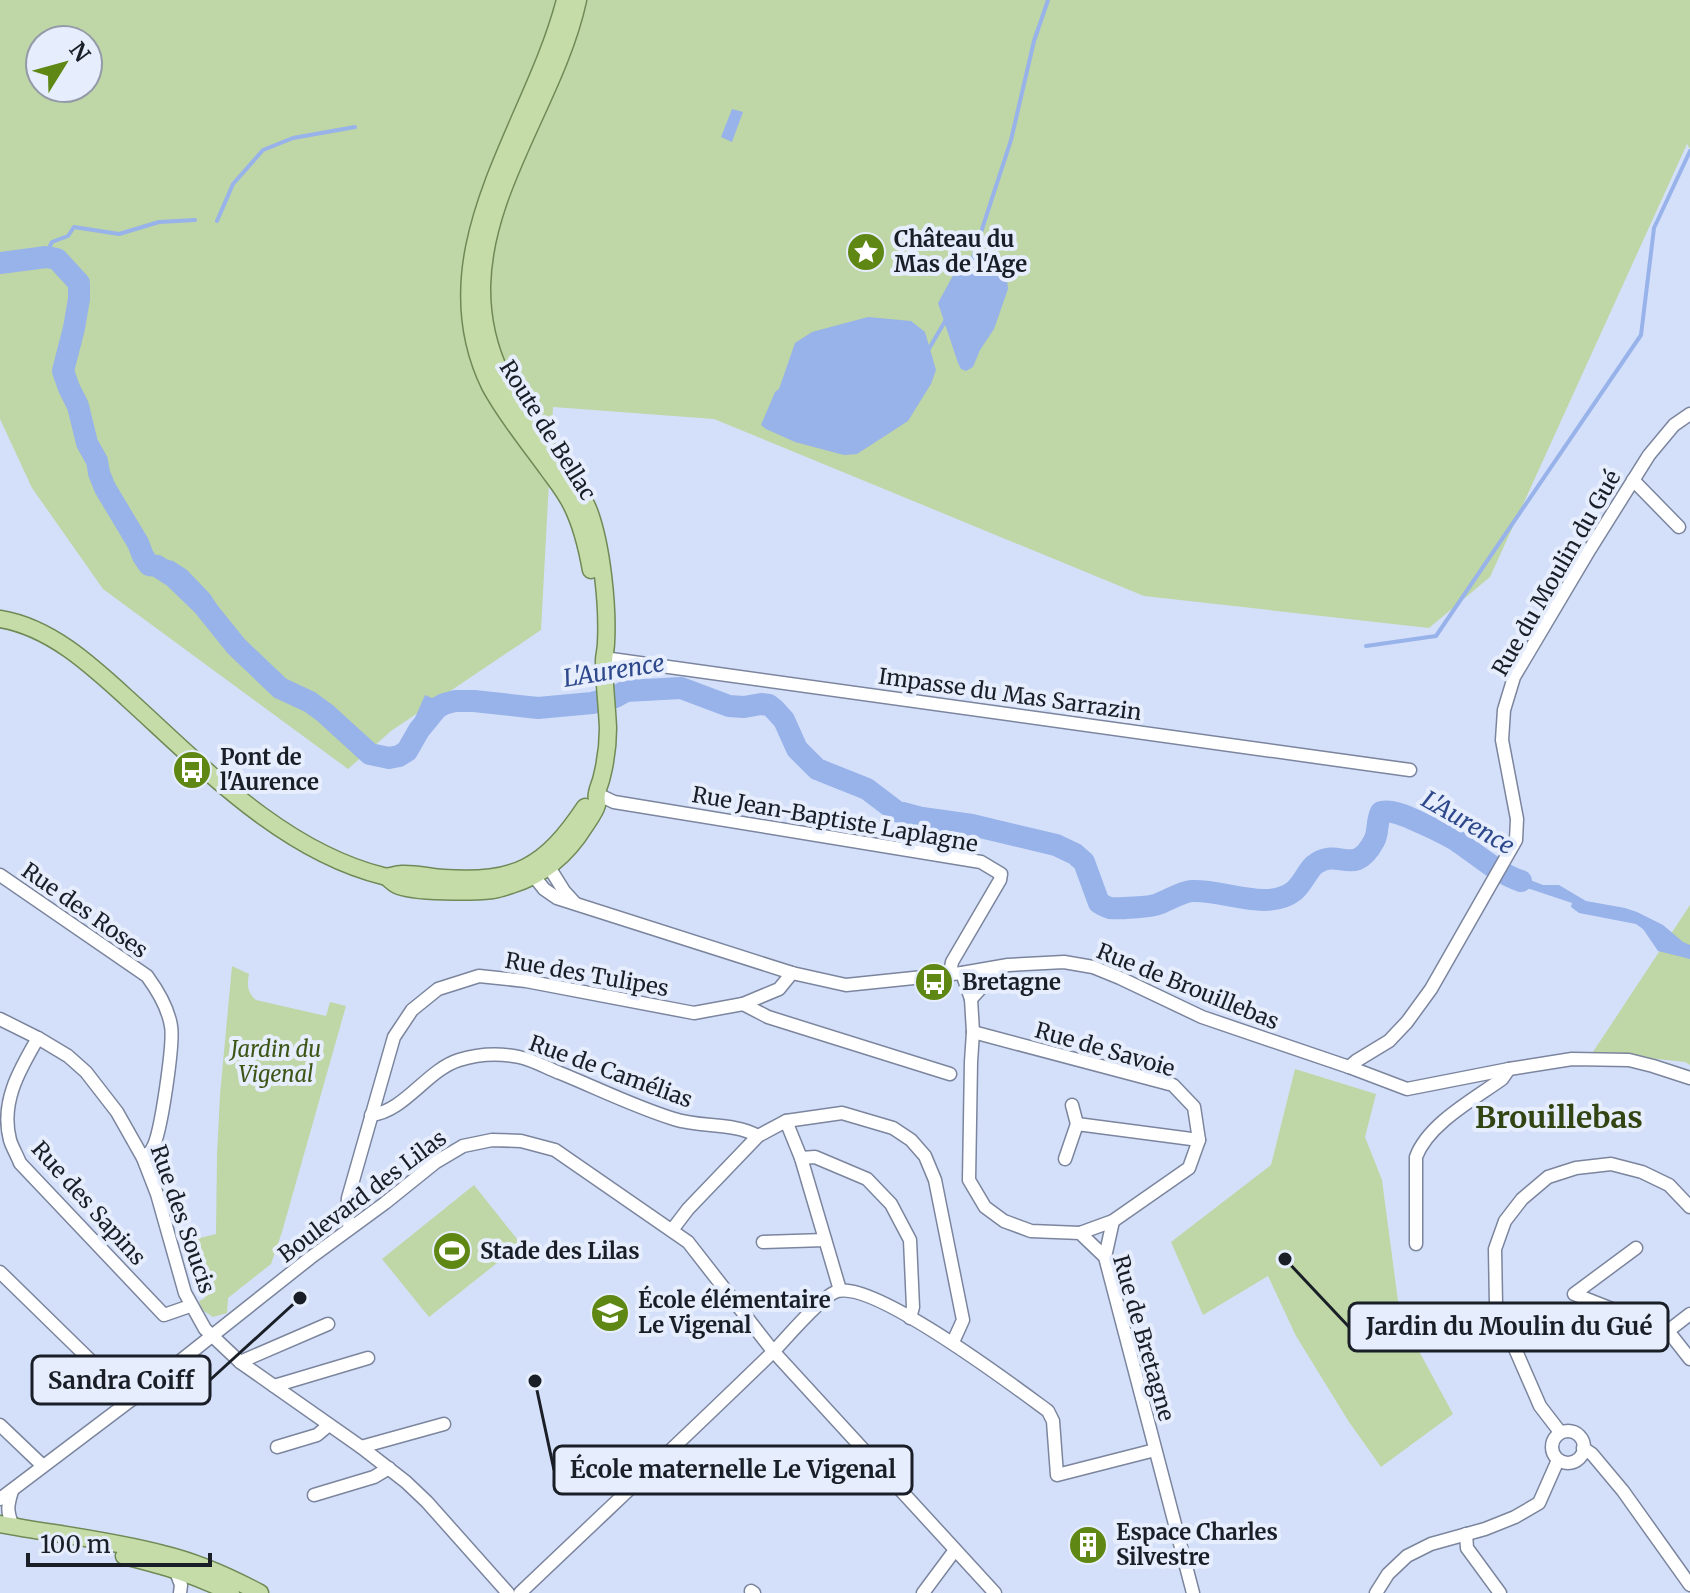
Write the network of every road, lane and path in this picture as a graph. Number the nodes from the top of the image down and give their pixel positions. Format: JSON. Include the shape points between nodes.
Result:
{"nodes":[{"id":1,"x":565,"y":0,"type":"edge"},
{"id":2,"x":578,"y":0,"type":"edge"},
{"id":3,"x":1690,"y":414,"type":"edge"},
{"id":4,"x":1633,"y":480,"type":"junction"},
{"id":5,"x":1679,"y":527,"type":"dead end"},
{"id":6,"x":0,"y":619,"type":"edge"},
{"id":7,"x":604,"y":658,"type":"junction"},
{"id":8,"x":1410,"y":770,"type":"dead end"},
{"id":9,"x":597,"y":794,"type":"junction"},
{"id":10,"x":546,"y":862,"type":"junction"},
{"id":11,"x":530,"y":872,"type":"junction"},
{"id":12,"x":0,"y":875,"type":"edge"},
{"id":13,"x":577,"y":905,"type":"junction"},
{"id":14,"x":994,"y":968,"type":"junction"},
{"id":15,"x":792,"y":973,"type":"junction"},
{"id":16,"x":956,"y":973,"type":"junction"},
{"id":17,"x":971,"y":999,"type":"junction"},
{"id":18,"x":743,"y":1004,"type":"junction"},
{"id":19,"x":0,"y":1019,"type":"edge"},
{"id":20,"x":973,"y":1032,"type":"junction"},
{"id":21,"x":38,"y":1038,"type":"junction"},
{"id":22,"x":1349,"y":1067,"type":"junction"},
{"id":23,"x":1509,"y":1069,"type":"junction"},
{"id":24,"x":950,"y":1074,"type":"dead end"},
{"id":25,"x":1690,"y":1078,"type":"edge"},
{"id":26,"x":1072,"y":1105,"type":"dead end"},
{"id":27,"x":4,"y":1106,"type":"edge"},
{"id":28,"x":371,"y":1115,"type":"junction"},
{"id":29,"x":786,"y":1121,"type":"junction"},
{"id":30,"x":1077,"y":1124,"type":"junction"},
{"id":31,"x":758,"y":1136,"type":"junction"},
{"id":32,"x":1199,"y":1140,"type":"junction"},
{"id":33,"x":143,"y":1158,"type":"junction"},
{"id":34,"x":801,"y":1158,"type":"junction"},
{"id":35,"x":1065,"y":1159,"type":"dead end"},
{"id":36,"x":1690,"y":1207,"type":"edge"},
{"id":37,"x":1113,"y":1221,"type":"junction"},
{"id":38,"x":350,"y":1228,"type":"junction"},
{"id":39,"x":672,"y":1230,"type":"junction"},
{"id":40,"x":1080,"y":1233,"type":"junction"},
{"id":41,"x":825,"y":1240,"type":"junction"},
{"id":42,"x":763,"y":1242,"type":"dead end"},
{"id":43,"x":1416,"y":1244,"type":"dead end"},
{"id":44,"x":1636,"y":1248,"type":"dead end"},
{"id":45,"x":1105,"y":1257,"type":"junction"},
{"id":46,"x":0,"y":1272,"type":"edge"},
{"id":47,"x":840,"y":1290,"type":"junction"},
{"id":48,"x":190,"y":1306,"type":"junction"},
{"id":49,"x":1690,"y":1314,"type":"edge"},
{"id":50,"x":910,"y":1318,"type":"junction"},
{"id":51,"x":328,"y":1324,"type":"dead end"},
{"id":52,"x":1668,"y":1331,"type":"junction"},
{"id":53,"x":211,"y":1336,"type":"junction"},
{"id":54,"x":953,"y":1342,"type":"junction"},
{"id":55,"x":773,"y":1351,"type":"junction"},
{"id":56,"x":368,"y":1358,"type":"dead end"},
{"id":57,"x":1690,"y":1359,"type":"edge"},
{"id":58,"x":240,"y":1362,"type":"junction"},
{"id":59,"x":274,"y":1386,"type":"junction"},
{"id":60,"x":131,"y":1400,"type":"junction"},
{"id":61,"x":444,"y":1424,"type":"dead end"},
{"id":62,"x":0,"y":1425,"type":"edge"},
{"id":63,"x":329,"y":1425,"type":"junction"},
{"id":64,"x":1560,"y":1432,"type":"junction"},
{"id":65,"x":277,"y":1447,"type":"dead end"},
{"id":66,"x":361,"y":1447,"type":"junction"},
{"id":67,"x":1583,"y":1448,"type":"junction"},
{"id":68,"x":1155,"y":1450,"type":"junction"},
{"id":69,"x":1558,"y":1460,"type":"junction"},
{"id":70,"x":43,"y":1466,"type":"junction"},
{"id":71,"x":389,"y":1468,"type":"junction"},
{"id":72,"x":12,"y":1491,"type":"junction"},
{"id":73,"x":314,"y":1495,"type":"dead end"},
{"id":74,"x":0,"y":1499,"type":"edge"},
{"id":75,"x":4,"y":1529,"type":"edge"},
{"id":76,"x":1466,"y":1534,"type":"junction"},
{"id":77,"x":955,"y":1550,"type":"junction"},
{"id":78,"x":175,"y":1569,"type":"junction"},
{"id":79,"x":204,"y":1579,"type":"junction"},
{"id":80,"x":1690,"y":1585,"type":"edge"},
{"id":81,"x":926,"y":1592,"type":"edge"},
{"id":82,"x":180,"y":1593,"type":"edge"},
{"id":83,"x":188,"y":1593,"type":"edge"},
{"id":84,"x":231,"y":1593,"type":"edge"},
{"id":85,"x":260,"y":1593,"type":"edge"},
{"id":86,"x":508,"y":1593,"type":"edge"},
{"id":87,"x":520,"y":1593,"type":"edge"},
{"id":88,"x":995,"y":1593,"type":"edge"},
{"id":89,"x":1193,"y":1593,"type":"edge"},
{"id":90,"x":1376,"y":1593,"type":"edge"},
{"id":91,"x":1500,"y":1593,"type":"edge"}],
"edges":[{"from":1,"to":7,"type":"main road","name":"Route de Bellac","via":[[480,220],[469,304],[490,385],[564,491],[581,527]]},
{"from":2,"to":7,"type":"main road","name":"Route de Bellac","via":[[557,69],[491,226],[483,308],[487,335],[509,393],[588,510],[602,569]]},
{"from":3,"to":4,"type":"street","name":"Rue du Moulin du Gué","via":[[1674,425]]},
{"from":4,"to":5,"type":"street"},
{"from":4,"to":22,"type":"street","name":"Rue du Moulin du Gué","via":[[1514,677],[1502,740],[1516,840],[1407,1022]]},
{"from":6,"to":11,"type":"main road","via":[[41,633],[80,656],[234,796],[320,852],[398,886],[495,890]]},
{"from":7,"to":8,"type":"street","name":"Impasse du Mas Sarrazin"},
{"from":7,"to":9,"type":"main road","name":"Route de Bellac","via":[[608,728]]},
{"from":9,"to":10,"type":"main road"},
{"from":9,"to":16,"type":"street","name":"Rue Jean-Baptiste Laplagne","via":[[614,802],[981,862],[1001,874],[1000,880],[952,962]]},
{"from":10,"to":11,"type":"main road"},
{"from":10,"to":13,"type":"street"},
{"from":11,"to":13,"type":"street","name":"Rue de Brouillebas","via":[[544,889]]},
{"from":12,"to":33,"type":"street","name":"Rue des Roses","via":[[147,976],[160,995],[172,1048],[158,1133]]},
{"from":13,"to":15,"type":"street","name":"Rue de Brouillebas"},
{"from":14,"to":16,"type":"street","name":"Rue de Brouillebas"},
{"from":14,"to":17,"type":"street"},
{"from":14,"to":22,"type":"street","name":"Rue de Brouillebas","via":[[1064,962],[1093,967],[1202,1017]]},
{"from":15,"to":16,"type":"street","name":"Rue de Brouillebas","via":[[846,985]]},
{"from":15,"to":18,"type":"street","name":"Rue des Tulipes","via":[[779,989]]},
{"from":16,"to":17,"type":"street"},
{"from":17,"to":20,"type":"street"},
{"from":18,"to":24,"type":"street","via":[[768,1017]]},
{"from":18,"to":28,"type":"street","name":"Rue des Tulipes","via":[[694,1013],[479,976],[438,989],[412,1010],[394,1037]]},
{"from":19,"to":21,"type":"street","name":"Rue des Soucis"},
{"from":20,"to":32,"type":"street","name":"Rue de Savoie","via":[[1173,1085],[1194,1107]]},
{"from":20,"to":40,"type":"street","via":[[969,1180],[985,1207],[1004,1221],[1031,1231]]},
{"from":21,"to":27,"type":"street","name":"Rue des Sapins"},
{"from":21,"to":33,"type":"street","name":"Rue des Soucis","via":[[86,1072]]},
{"from":22,"to":23,"type":"street","name":"Rue de Brouillebas","via":[[1407,1089]]},
{"from":23,"to":25,"type":"street","name":"Rue de Brouillebas","via":[[1572,1059],[1629,1060]]},
{"from":23,"to":43,"type":"street","via":[[1420,1145]]},
{"from":26,"to":30,"type":"street"},
{"from":27,"to":48,"type":"street","name":"Rue des Sapins","via":[[9,1139],[37,1183],[164,1315]]},
{"from":28,"to":31,"type":"street","name":"Rue de Camélias","via":[[390,1109],[458,1060],[493,1054],[521,1057],[675,1119],[744,1129]]},
{"from":28,"to":38,"type":"street","name":"Rue des Tulipes","via":[[348,1198]]},
{"from":29,"to":31,"type":"street"},
{"from":29,"to":34,"type":"street"},
{"from":29,"to":54,"type":"street","via":[[842,1113],[893,1128],[925,1156],[935,1180],[963,1320]]},
{"from":30,"to":32,"type":"street"},
{"from":30,"to":35,"type":"street"},
{"from":31,"to":39,"type":"street"},
{"from":32,"to":37,"type":"street","via":[[1189,1168]]},
{"from":33,"to":48,"type":"street","name":"Rue des Soucis"},
{"from":34,"to":41,"type":"street"},
{"from":34,"to":50,"type":"street","via":[[815,1157],[867,1179],[891,1204],[910,1240]]},
{"from":36,"to":64,"type":"street","via":[[1669,1185],[1611,1164],[1548,1177],[1505,1221],[1495,1249],[1496,1305],[1540,1406]]},
{"from":37,"to":40,"type":"street"},
{"from":37,"to":45,"type":"street"},
{"from":38,"to":39,"type":"street","name":"Boulevard des Lilas","via":[[449,1154],[492,1140],[555,1150]]},
{"from":38,"to":53,"type":"street","name":"Boulevard des Lilas"},
{"from":39,"to":55,"type":"street","name":"Boulevard des Lilas","via":[[688,1242]]},
{"from":40,"to":45,"type":"street","name":"Rue de Bretagne"},
{"from":41,"to":42,"type":"street"},
{"from":41,"to":47,"type":"street"},
{"from":44,"to":52,"type":"street","via":[[1574,1294]]},
{"from":45,"to":68,"type":"street","name":"Rue de Bretagne"},
{"from":46,"to":60,"type":"street"},
{"from":47,"to":50,"type":"street","via":[[865,1295]]},
{"from":47,"to":55,"type":"street"},
{"from":48,"to":53,"type":"street","name":"Rue des Soucis"},
{"from":49,"to":52,"type":"street"},
{"from":50,"to":54,"type":"street"},
{"from":51,"to":58,"type":"street"},
{"from":52,"to":57,"type":"street"},
{"from":53,"to":58,"type":"street","name":"Rue des Soucis"},
{"from":53,"to":60,"type":"street","name":"Boulevard des Lilas"},
{"from":54,"to":68,"type":"street","via":[[1048,1411],[1057,1475]]},
{"from":55,"to":77,"type":"street","name":"Boulevard des Lilas"},
{"from":55,"to":87,"type":"street"},
{"from":56,"to":59,"type":"street"},
{"from":58,"to":59,"type":"street","name":"Rue des Soucis"},
{"from":59,"to":63,"type":"street","name":"Rue des Soucis"},
{"from":60,"to":70,"type":"street","name":"Boulevard des Lilas"},
{"from":61,"to":66,"type":"street"},
{"from":62,"to":70,"type":"street"},
{"from":63,"to":65,"type":"street","via":[[317,1435]]},
{"from":63,"to":66,"type":"street","name":"Rue des Soucis"},
{"from":64,"to":67,"type":"street","via":[[1579,1435]]},
{"from":64,"to":69,"type":"street","via":[[1552,1451]]},
{"from":66,"to":71,"type":"street","name":"Rue des Soucis"},
{"from":67,"to":69,"type":"street","via":[[1575,1461]]},
{"from":67,"to":80,"type":"street","via":[[1623,1491]]},
{"from":68,"to":89,"type":"street","name":"Rue de Bretagne"},
{"from":69,"to":76,"type":"street","via":[[1539,1503]]},
{"from":70,"to":72,"type":"street","name":"Boulevard des Lilas"},
{"from":71,"to":73,"type":"street"},
{"from":71,"to":86,"type":"street","name":"Rue des Soucis","via":[[427,1502]]},
{"from":72,"to":74,"type":"street","name":"Boulevard des Lilas"},
{"from":72,"to":75,"type":"street"},
{"from":75,"to":78,"type":"main road"},
{"from":75,"to":85,"type":"main road","via":[[165,1554]]},
{"from":76,"to":90,"type":"street","via":[[1407,1556]]},
{"from":76,"to":91,"type":"street","via":[[1467,1548]]},
{"from":77,"to":81,"type":"street"},
{"from":77,"to":88,"type":"street","name":"Boulevard des Lilas"},
{"from":78,"to":79,"type":"main road"},
{"from":78,"to":82,"type":"street"},
{"from":79,"to":83,"type":"street"},
{"from":79,"to":84,"type":"main road"}]}
